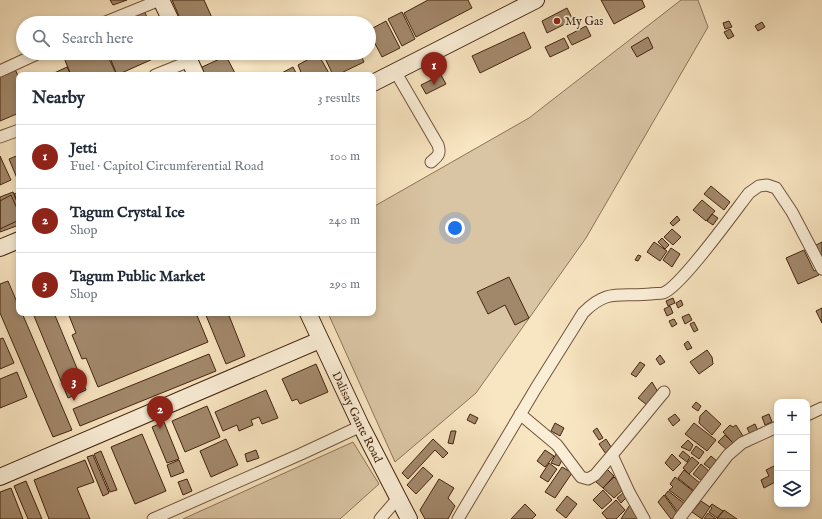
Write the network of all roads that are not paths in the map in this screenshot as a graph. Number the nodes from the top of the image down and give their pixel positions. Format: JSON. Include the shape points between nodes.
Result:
{"nodes":[{"id":1,"x":161,"y":0,"type":"edge"},
{"id":2,"x":536,"y":0,"type":"edge"},
{"id":3,"x":121,"y":16,"type":"edge"},
{"id":4,"x":169,"y":16,"type":"edge"},
{"id":5,"x":24,"y":60,"type":"edge"},
{"id":6,"x":191,"y":63,"type":"edge"},
{"id":7,"x":0,"y":71,"type":"edge"},
{"id":8,"x":395,"y":71,"type":"junction"},
{"id":9,"x":164,"y":72,"type":"edge"},
{"id":10,"x":376,"y":81,"type":"edge"},
{"id":11,"x":16,"y":131,"type":"edge"},
{"id":12,"x":0,"y":137,"type":"edge"},
{"id":13,"x":431,"y":162,"type":"dead end"},
{"id":14,"x":16,"y":241,"type":"edge"},
{"id":15,"x":0,"y":248,"type":"edge"},
{"id":16,"x":822,"y":268,"type":"edge"},
{"id":17,"x":309,"y":316,"type":"edge"},
{"id":18,"x":320,"y":340,"type":"junction"},
{"id":19,"x":664,"y":392,"type":"dead end"},
{"id":20,"x":822,"y":408,"type":"edge"},
{"id":21,"x":810,"y":413,"type":"edge"},
{"id":22,"x":520,"y":414,"type":"junction"},
{"id":23,"x":362,"y":426,"type":"junction"},
{"id":24,"x":774,"y":428,"type":"edge"},
{"id":25,"x":612,"y":455,"type":"junction"},
{"id":26,"x":0,"y":477,"type":"edge"},
{"id":27,"x":399,"y":497,"type":"junction"},
{"id":28,"x":153,"y":519,"type":"edge"},
{"id":29,"x":380,"y":519,"type":"edge"},
{"id":30,"x":409,"y":519,"type":"edge"},
{"id":31,"x":458,"y":519,"type":"edge"},
{"id":32,"x":644,"y":519,"type":"edge"},
{"id":33,"x":679,"y":519,"type":"edge"}],
"edges":[{"from":1,"to":3,"type":"street"},
{"from":1,"to":4,"type":"main road"},
{"from":2,"to":8,"type":"main road"},
{"from":5,"to":7,"type":"street"},
{"from":6,"to":9,"type":"street"},
{"from":8,"to":10,"type":"main road"},
{"from":8,"to":13,"type":"street","via":[[440,151]]},
{"from":11,"to":12,"type":"street"},
{"from":14,"to":15,"type":"main road"},
{"from":16,"to":22,"type":"street","via":[[776,188],[759,186],[749,193],[685,274],[663,293],[618,294],[607,296],[591,305],[583,313]]},
{"from":17,"to":18,"type":"main road","name":"Dalisay Gante Road"},
{"from":18,"to":23,"type":"main road","name":"Dalisay Gante Road"},
{"from":18,"to":26,"type":"main road"},
{"from":19,"to":25,"type":"street"},
{"from":20,"to":21,"type":"street"},
{"from":22,"to":25,"type":"street","via":[[556,445],[581,477],[595,475]]},
{"from":22,"to":31,"type":"street"},
{"from":23,"to":27,"type":"main road","name":"Dalisay Gante Road"},
{"from":23,"to":28,"type":"street"},
{"from":24,"to":33,"type":"street","via":[[742,443],[728,455]]},
{"from":25,"to":32,"type":"street"},
{"from":27,"to":29,"type":"street"},
{"from":27,"to":30,"type":"main road","name":"Dalisay Gante Road"}]}
